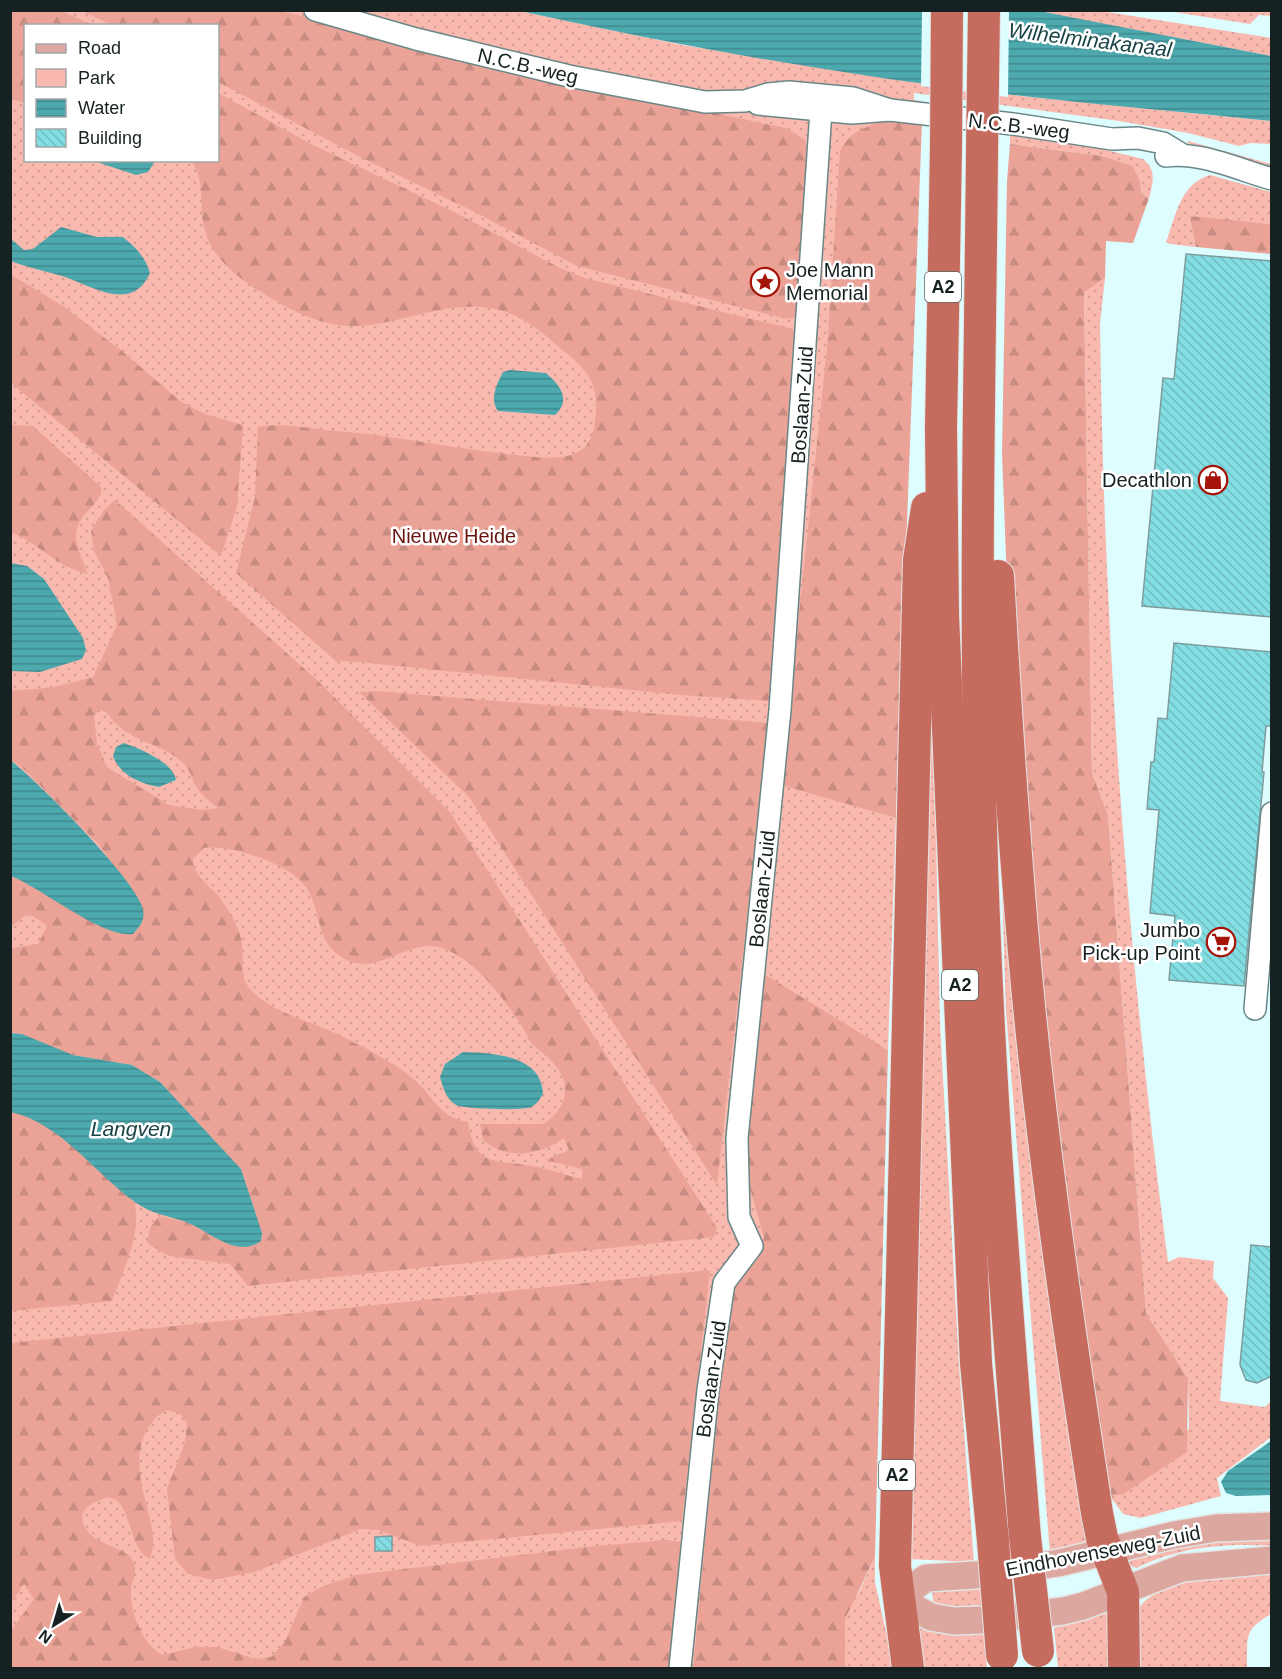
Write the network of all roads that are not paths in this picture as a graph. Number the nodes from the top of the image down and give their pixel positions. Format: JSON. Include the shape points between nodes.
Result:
{"nodes":[{"id":1,"x":315,"y":10,"type":"edge"},
{"id":2,"x":947,"y":10,"type":"edge"},
{"id":3,"x":984,"y":10,"type":"edge"},
{"id":4,"x":821,"y":103,"type":"junction"},
{"id":5,"x":1272,"y":179,"type":"edge"},
{"id":6,"x":980,"y":427,"type":"junction"},
{"id":7,"x":941,"y":428,"type":"junction"},
{"id":8,"x":1272,"y":813,"type":"edge"},
{"id":9,"x":1255,"y":1009,"type":"dead end"},
{"id":10,"x":1272,"y":1526,"type":"edge"},
{"id":11,"x":1108,"y":1553,"type":"junction"},
{"id":12,"x":1272,"y":1560,"type":"edge"},
{"id":13,"x":1123,"y":1592,"type":"junction"},
{"id":14,"x":898,"y":1599,"type":"junction"},
{"id":15,"x":1038,"y":1660,"type":"edge"},
{"id":16,"x":1002,"y":1662,"type":"edge"},
{"id":17,"x":680,"y":1668,"type":"edge"},
{"id":18,"x":908,"y":1668,"type":"edge"},
{"id":19,"x":1124,"y":1668,"type":"edge"}],
"edges":[{"from":1,"to":4,"type":"street","name":"N.C.B.-weg","via":[[569,76],[705,102],[745,101],[767,106]]},
{"from":2,"to":7,"type":"highway","number":"A2","bridge":true},
{"from":3,"to":6,"type":"highway","number":"A2","bridge":true},
{"from":4,"to":5,"type":"street","name":"N.C.B.-weg","via":[[861,113],[890,110],[1112,139],[1135,152],[1180,154]]},
{"from":4,"to":17,"type":"street","name":"Boslaan-Zuid","via":[[780,710],[737,1138],[739,1217],[752,1246],[724,1283],[708,1390]]},
{"from":6,"to":11,"type":"highway","number":"A2","via":[[997,543],[1014,837],[1029,1006],[1079,1401],[1097,1513]]},
{"from":6,"to":15,"type":"highway","number":"A2","bridge":true,"via":[[981,838],[993,1112]]},
{"from":7,"to":14,"type":"highway","number":"A2","via":[[919,560],[896,1527]]},
{"from":7,"to":16,"type":"highway","number":"A2","bridge":true,"via":[[943,615],[976,1363]]},
{"from":8,"to":9,"type":"street"},
{"from":10,"to":11,"type":"main road","name":"Eindhovenseweg-Zuid","via":[[1216,1528]]},
{"from":11,"to":13,"type":"highway"},
{"from":11,"to":14,"type":"main road","name":"Eindhovenseweg-Zuid","via":[[976,1575],[926,1578]]},
{"from":12,"to":13,"type":"main road","name":"Eindhovenseweg-Zuid","via":[[1182,1568]]},
{"from":13,"to":14,"type":"main road","name":"Eindhovenseweg-Zuid","via":[[1063,1611],[972,1620],[931,1617]]},
{"from":13,"to":19,"type":"highway"},
{"from":14,"to":18,"type":"highway","number":"A2"}]}
